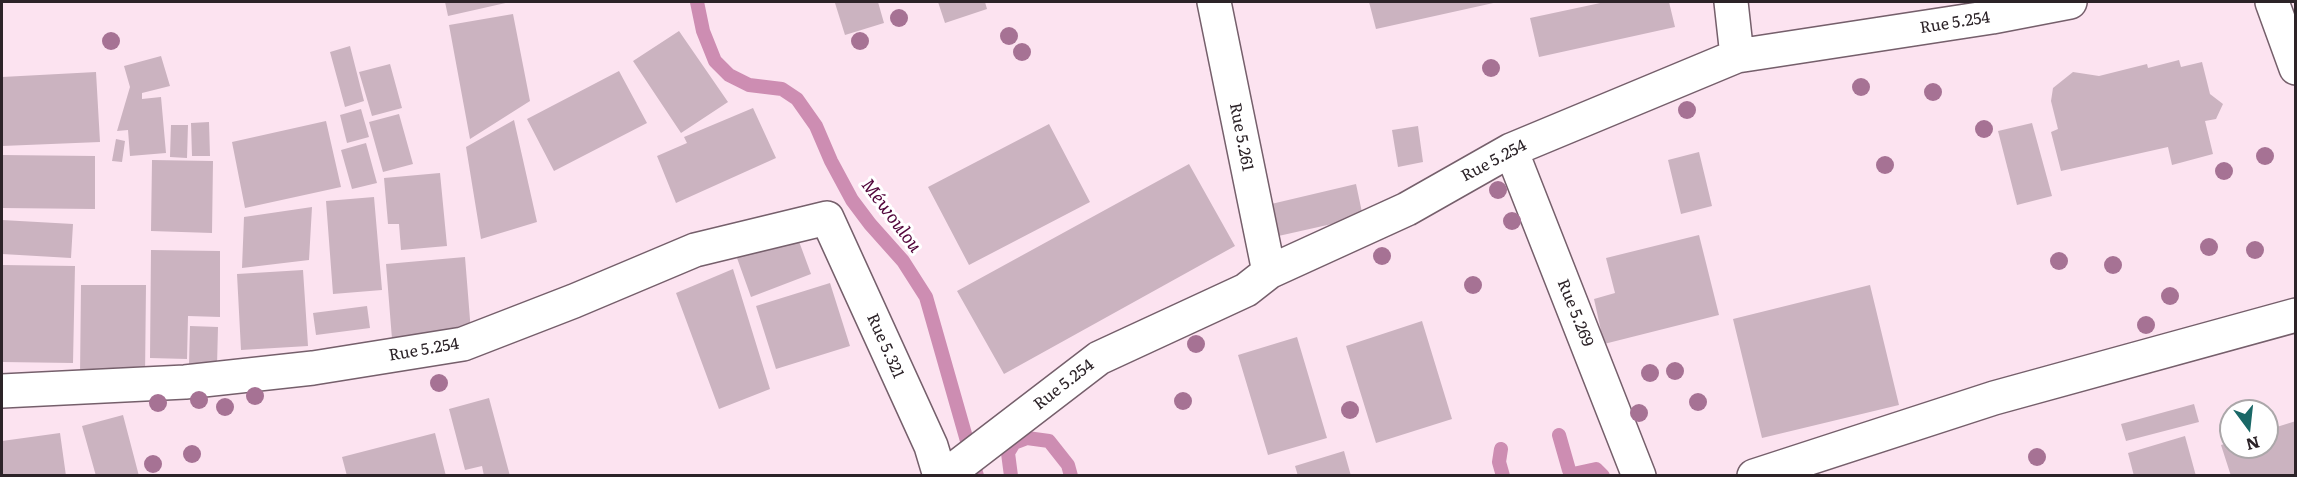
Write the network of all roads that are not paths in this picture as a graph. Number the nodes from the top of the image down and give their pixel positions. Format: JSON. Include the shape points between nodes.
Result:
{"nodes":[{"id":1,"x":1214,"y":2,"type":"edge"},
{"id":2,"x":1731,"y":2,"type":"edge"},
{"id":3,"x":2070,"y":2,"type":"edge"},
{"id":4,"x":2272,"y":2,"type":"edge"},
{"id":5,"x":1737,"y":56,"type":"junction"},
{"id":6,"x":2295,"y":68,"type":"edge"},
{"id":7,"x":1511,"y":150,"type":"junction"},
{"id":8,"x":827,"y":218,"type":"joint"},
{"id":9,"x":1269,"y":272,"type":"junction"},
{"id":10,"x":2295,"y":315,"type":"edge"},
{"id":11,"x":2,"y":391,"type":"edge"},
{"id":12,"x":940,"y":476,"type":"edge"},
{"id":13,"x":945,"y":476,"type":"edge"},
{"id":14,"x":1639,"y":476,"type":"edge"},
{"id":15,"x":1754,"y":476,"type":"edge"}],
"edges":[{"from":1,"to":9,"type":"street","name":"Rue 5.261"},
{"from":2,"to":5,"type":"street"},
{"from":3,"to":5,"type":"street","name":"Rue 5.254"},
{"from":4,"to":6,"type":"street"},
{"from":5,"to":7,"type":"street","name":"Rue 5.254"},
{"from":7,"to":9,"type":"street","name":"Rue 5.254","via":[[1407,209]]},
{"from":7,"to":14,"type":"street","name":"Rue 5.269"},
{"from":8,"to":11,"type":"street","name":"Rue 5.254","via":[[695,250],[463,344],[313,368],[197,380]]},
{"from":8,"to":12,"type":"street","name":"Rue 5.321"},
{"from":9,"to":13,"type":"street","name":"Rue 5.254","via":[[1246,290],[1099,358]]},
{"from":10,"to":15,"type":"street","via":[[1994,398]]}]}
